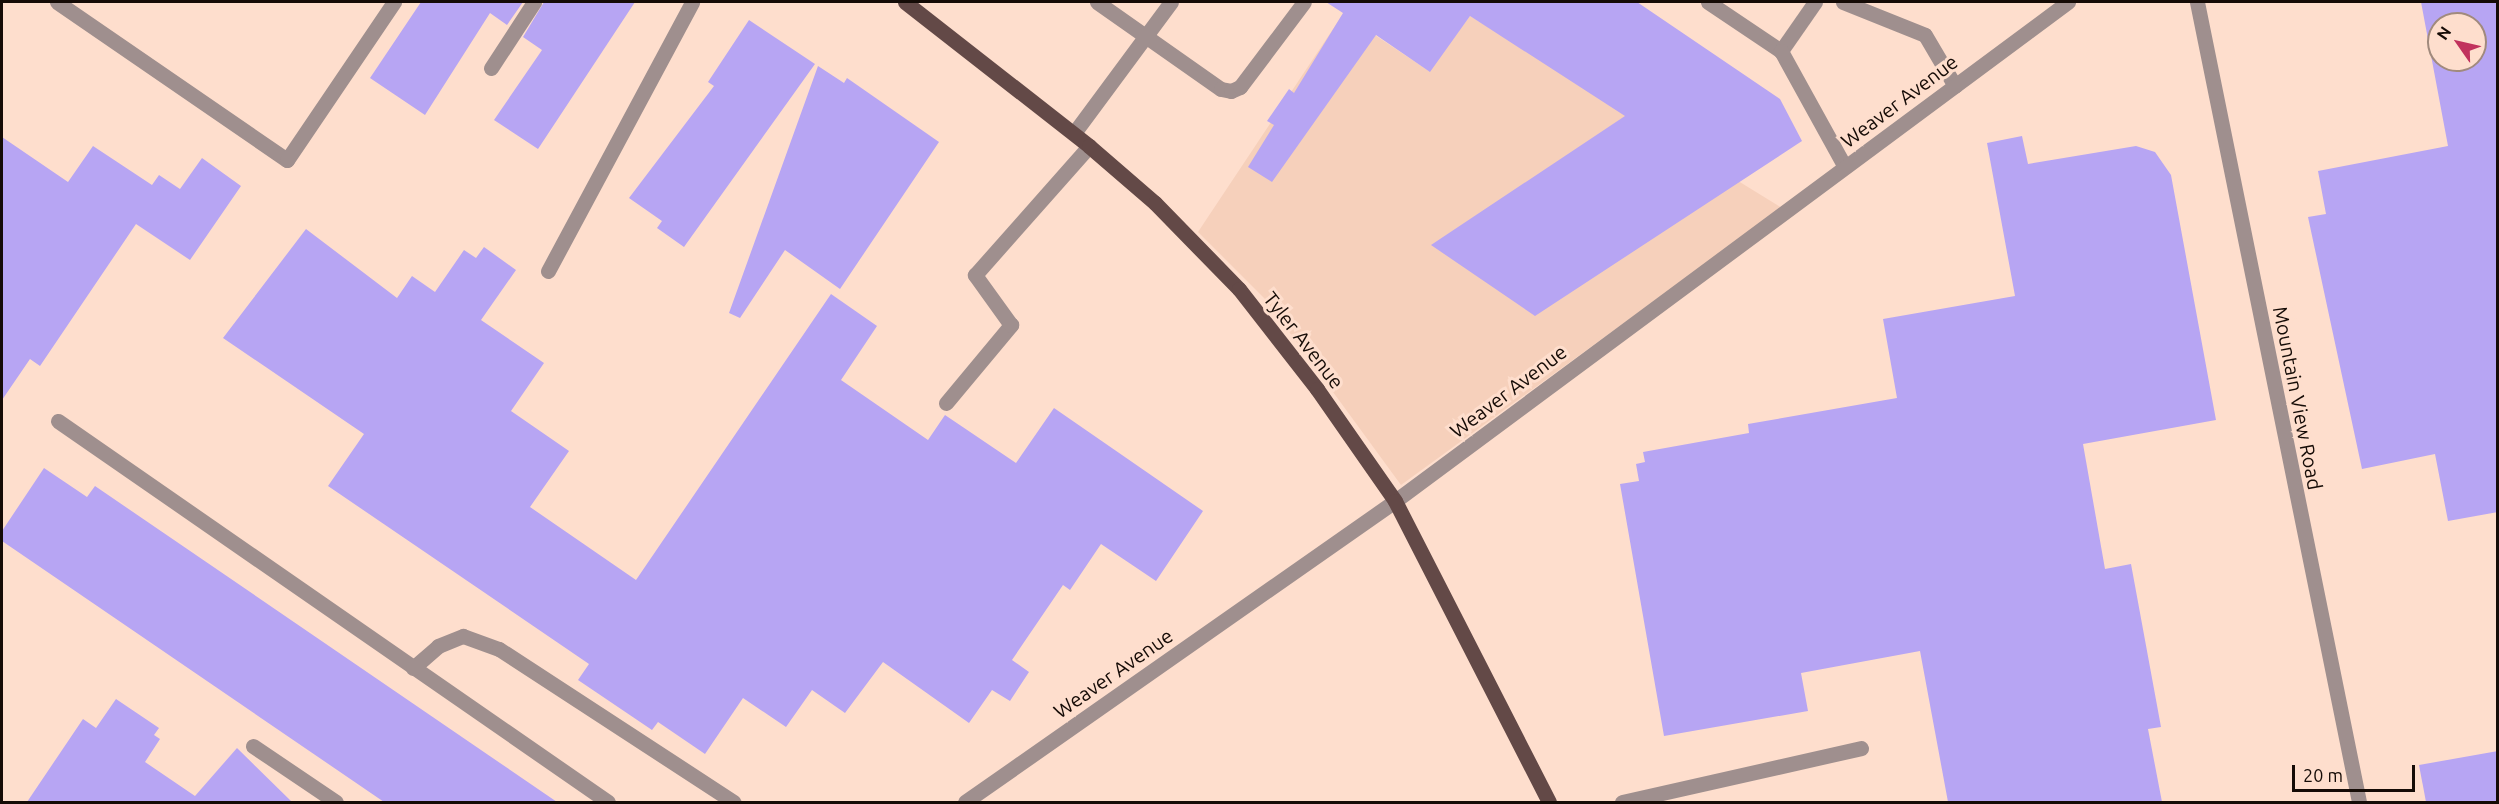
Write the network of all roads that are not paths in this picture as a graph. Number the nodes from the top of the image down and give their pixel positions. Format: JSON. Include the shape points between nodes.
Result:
{"nodes":[{"id":1,"x":57,"y":2,"type":"edge"},
{"id":2,"x":394,"y":2,"type":"edge"},
{"id":3,"x":534,"y":2,"type":"edge"},
{"id":4,"x":692,"y":2,"type":"edge"},
{"id":5,"x":904,"y":2,"type":"edge"},
{"id":6,"x":1097,"y":2,"type":"edge"},
{"id":7,"x":1171,"y":2,"type":"edge"},
{"id":8,"x":1304,"y":2,"type":"edge"},
{"id":9,"x":1708,"y":2,"type":"edge"},
{"id":10,"x":1815,"y":2,"type":"edge"},
{"id":11,"x":1843,"y":2,"type":"edge"},
{"id":12,"x":2068,"y":2,"type":"edge"},
{"id":13,"x":2197,"y":2,"type":"edge"},
{"id":14,"x":1145,"y":37,"type":"junction"},
{"id":15,"x":1781,"y":51,"type":"junction"},
{"id":16,"x":491,"y":68,"type":"dead end"},
{"id":17,"x":1955,"y":86,"type":"junction"},
{"id":18,"x":1074,"y":133,"type":"junction"},
{"id":19,"x":1089,"y":146,"type":"junction"},
{"id":20,"x":1845,"y":166,"type":"junction"},
{"id":21,"x":548,"y":271,"type":"dead end"},
{"id":22,"x":946,"y":403,"type":"dead end"},
{"id":23,"x":58,"y":421,"type":"dead end"},
{"id":24,"x":1395,"y":501,"type":"junction"},
{"id":25,"x":413,"y":668,"type":"junction"},
{"id":26,"x":253,"y":746,"type":"dead end"},
{"id":27,"x":1861,"y":748,"type":"dead end"},
{"id":28,"x":336,"y":802,"type":"edge"},
{"id":29,"x":608,"y":802,"type":"edge"},
{"id":30,"x":734,"y":802,"type":"edge"},
{"id":31,"x":965,"y":802,"type":"edge"},
{"id":32,"x":1550,"y":802,"type":"edge"},
{"id":33,"x":1622,"y":802,"type":"edge"},
{"id":34,"x":2359,"y":802,"type":"edge"}],
"edges":[{"from":1,"to":2,"type":"street","via":[[287,160]]},
{"from":3,"to":16,"type":"street"},
{"from":4,"to":21,"type":"street"},
{"from":5,"to":18,"type":"main road","name":"Tyler Avenue"},
{"from":6,"to":14,"type":"street"},
{"from":7,"to":14,"type":"street"},
{"from":8,"to":14,"type":"street","via":[[1240,87],[1231,91],[1221,89]]},
{"from":9,"to":15,"type":"street"},
{"from":10,"to":15,"type":"street"},
{"from":11,"to":17,"type":"street","via":[[1925,35]]},
{"from":12,"to":17,"type":"street","name":"Weaver Avenue"},
{"from":13,"to":34,"type":"street","name":"Mountain View Road"},
{"from":14,"to":18,"type":"street"},
{"from":15,"to":20,"type":"street"},
{"from":17,"to":20,"type":"street","name":"Weaver Avenue"},
{"from":18,"to":19,"type":"main road","name":"Tyler Avenue"},
{"from":19,"to":22,"type":"street","via":[[975,275],[1011,325]]},
{"from":19,"to":24,"type":"main road","name":"Tyler Avenue","via":[[1155,203],[1239,289],[1317,389]]},
{"from":20,"to":24,"type":"street","name":"Weaver Avenue"},
{"from":23,"to":25,"type":"street"},
{"from":24,"to":31,"type":"street","name":"Weaver Avenue"},
{"from":24,"to":32,"type":"main road","name":"Tyler Avenue"},
{"from":25,"to":29,"type":"street"},
{"from":25,"to":30,"type":"street","via":[[438,646],[463,636],[499,649]]},
{"from":26,"to":28,"type":"street"},
{"from":27,"to":33,"type":"street"}]}
